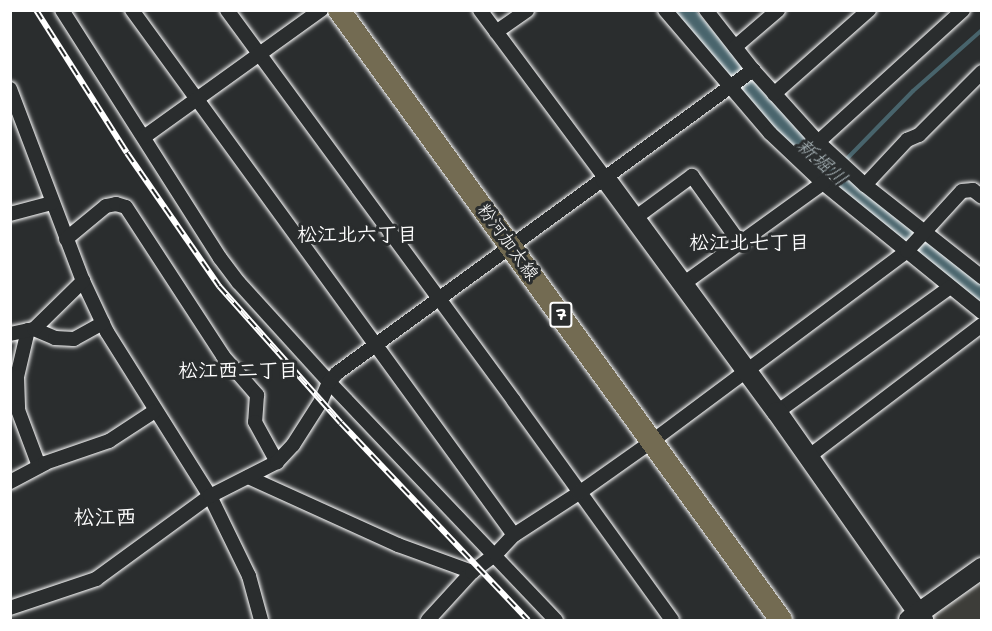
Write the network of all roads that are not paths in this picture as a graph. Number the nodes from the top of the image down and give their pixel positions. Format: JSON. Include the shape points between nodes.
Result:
{"nodes":[{"id":1,"x":62,"y":10,"type":"edge"},
{"id":2,"x":132,"y":10,"type":"edge"},
{"id":3,"x":227,"y":10,"type":"edge"},
{"id":4,"x":321,"y":10,"type":"edge"},
{"id":5,"x":339,"y":10,"type":"edge"},
{"id":6,"x":480,"y":10,"type":"edge"},
{"id":7,"x":527,"y":10,"type":"edge"},
{"id":8,"x":665,"y":10,"type":"edge"},
{"id":9,"x":706,"y":10,"type":"edge"},
{"id":10,"x":778,"y":10,"type":"edge"},
{"id":11,"x":869,"y":10,"type":"edge"},
{"id":12,"x":963,"y":10,"type":"edge"},
{"id":13,"x":496,"y":33,"type":"junction"},
{"id":14,"x":735,"y":47,"type":"junction"},
{"id":15,"x":259,"y":55,"type":"junction"},
{"id":16,"x":750,"y":72,"type":"junction"},
{"id":17,"x":981,"y":72,"type":"edge"},
{"id":18,"x":731,"y":86,"type":"junction"},
{"id":19,"x":11,"y":90,"type":"edge"},
{"id":20,"x":774,"y":94,"type":"junction"},
{"id":21,"x":197,"y":100,"type":"junction"},
{"id":22,"x":144,"y":137,"type":"junction"},
{"id":23,"x":818,"y":142,"type":"junction"},
{"id":24,"x":605,"y":178,"type":"junction"},
{"id":25,"x":823,"y":183,"type":"junction"},
{"id":26,"x":865,"y":185,"type":"junction"},
{"id":27,"x":981,"y":197,"type":"edge"},
{"id":28,"x":52,"y":203,"type":"junction"},
{"id":29,"x":10,"y":214,"type":"edge"},
{"id":30,"x":634,"y":218,"type":"junction"},
{"id":31,"x":924,"y":233,"type":"junction"},
{"id":32,"x":66,"y":239,"type":"junction"},
{"id":33,"x":740,"y":243,"type":"junction"},
{"id":34,"x":512,"y":245,"type":"junction"},
{"id":35,"x":907,"y":251,"type":"junction"},
{"id":36,"x":981,"y":277,"type":"edge"},
{"id":37,"x":83,"y":281,"type":"junction"},
{"id":38,"x":683,"y":284,"type":"junction"},
{"id":39,"x":950,"y":287,"type":"junction"},
{"id":40,"x":438,"y":299,"type":"junction"},
{"id":41,"x":981,"y":312,"type":"edge"},
{"id":42,"x":103,"y":323,"type":"junction"},
{"id":43,"x":981,"y":325,"type":"edge"},
{"id":44,"x":31,"y":329,"type":"junction"},
{"id":45,"x":10,"y":334,"type":"edge"},
{"id":46,"x":375,"y":344,"type":"junction"},
{"id":47,"x":747,"y":371,"type":"junction"},
{"id":48,"x":329,"y":382,"type":"junction"},
{"id":49,"x":155,"y":411,"type":"junction"},
{"id":50,"x":14,"y":412,"type":"edge"},
{"id":51,"x":777,"y":412,"type":"junction"},
{"id":52,"x":651,"y":442,"type":"junction"},
{"id":53,"x":808,"y":457,"type":"junction"},
{"id":54,"x":277,"y":462,"type":"junction"},
{"id":55,"x":39,"y":466,"type":"junction"},
{"id":56,"x":248,"y":477,"type":"junction"},
{"id":57,"x":10,"y":482,"type":"edge"},
{"id":58,"x":579,"y":493,"type":"junction"},
{"id":59,"x":210,"y":496,"type":"junction"},
{"id":60,"x":514,"y":535,"type":"junction"},
{"id":61,"x":496,"y":554,"type":"junction"},
{"id":62,"x":981,"y":568,"type":"edge"},
{"id":63,"x":472,"y":572,"type":"junction"},
{"id":64,"x":10,"y":608,"type":"edge"},
{"id":65,"x":917,"y":618,"type":"edge"},
{"id":66,"x":261,"y":621,"type":"edge"},
{"id":67,"x":428,"y":621,"type":"edge"},
{"id":68,"x":556,"y":621,"type":"edge"},
{"id":69,"x":672,"y":621,"type":"edge"},
{"id":70,"x":781,"y":621,"type":"edge"}],
"edges":[{"from":1,"to":22,"type":"street"},
{"from":2,"to":21,"type":"street"},
{"from":3,"to":15,"type":"street"},
{"from":4,"to":15,"type":"street"},
{"from":5,"to":34,"type":"main road","name":"粉河加太線","number":"7"},
{"from":6,"to":13,"type":"street"},
{"from":7,"to":13,"type":"street"},
{"from":8,"to":18,"type":"street"},
{"from":9,"to":14,"type":"street"},
{"from":10,"to":14,"type":"street"},
{"from":11,"to":20,"type":"street"},
{"from":12,"to":23,"type":"street"},
{"from":13,"to":24,"type":"street"},
{"from":14,"to":16,"type":"street"},
{"from":15,"to":21,"type":"street"},
{"from":15,"to":40,"type":"street"},
{"from":16,"to":18,"type":"street"},
{"from":16,"to":20,"type":"street"},
{"from":17,"to":26,"type":"street"},
{"from":18,"to":24,"type":"street"},
{"from":18,"to":25,"type":"street","via":[[770,133]]},
{"from":19,"to":28,"type":"street"},
{"from":20,"to":23,"type":"street"},
{"from":21,"to":22,"type":"street"},
{"from":21,"to":46,"type":"street"},
{"from":22,"to":48,"type":"street","via":[[220,258]]},
{"from":23,"to":26,"type":"street"},
{"from":24,"to":30,"type":"street"},
{"from":24,"to":34,"type":"street"},
{"from":25,"to":33,"type":"street"},
{"from":25,"to":35,"type":"street"},
{"from":26,"to":31,"type":"street"},
{"from":27,"to":31,"type":"street","via":[[973,190],[962,191]]},
{"from":28,"to":29,"type":"street"},
{"from":28,"to":32,"type":"street"},
{"from":30,"to":33,"type":"street","via":[[692,176]]},
{"from":30,"to":38,"type":"street"},
{"from":31,"to":35,"type":"street"},
{"from":31,"to":36,"type":"street"},
{"from":32,"to":37,"type":"street"},
{"from":32,"to":54,"type":"street","via":[[106,206],[126,207],[223,356],[257,395],[255,422]]},
{"from":33,"to":38,"type":"street"},
{"from":34,"to":40,"type":"street"},
{"from":34,"to":52,"type":"main road","name":"粉河加太線","number":"7"},
{"from":35,"to":39,"type":"street"},
{"from":35,"to":47,"type":"street"},
{"from":37,"to":42,"type":"street"},
{"from":37,"to":44,"type":"street"},
{"from":38,"to":47,"type":"street"},
{"from":39,"to":41,"type":"street"},
{"from":39,"to":51,"type":"street"},
{"from":40,"to":46,"type":"street"},
{"from":40,"to":58,"type":"street"},
{"from":42,"to":44,"type":"street","via":[[74,339],[55,338]]},
{"from":42,"to":49,"type":"street"},
{"from":43,"to":53,"type":"street"},
{"from":44,"to":45,"type":"street"},
{"from":44,"to":50,"type":"street","via":[[17,377]]},
{"from":46,"to":48,"type":"street"},
{"from":46,"to":60,"type":"street"},
{"from":47,"to":51,"type":"street"},
{"from":47,"to":52,"type":"street"},
{"from":48,"to":54,"type":"street","via":[[293,445]]},
{"from":48,"to":61,"type":"street"},
{"from":49,"to":55,"type":"street","via":[[109,441]]},
{"from":49,"to":59,"type":"street"},
{"from":50,"to":55,"type":"street"},
{"from":51,"to":53,"type":"street"},
{"from":52,"to":58,"type":"street"},
{"from":52,"to":70,"type":"main road","name":"粉河加太線","number":"7"},
{"from":53,"to":65,"type":"street"},
{"from":54,"to":56,"type":"street"},
{"from":55,"to":57,"type":"street"},
{"from":56,"to":59,"type":"street"},
{"from":56,"to":63,"type":"street","via":[[398,545]]},
{"from":58,"to":60,"type":"street"},
{"from":58,"to":69,"type":"street"},
{"from":59,"to":64,"type":"street","via":[[96,579]]},
{"from":59,"to":66,"type":"street","via":[[239,553]]},
{"from":60,"to":61,"type":"street"},
{"from":61,"to":63,"type":"street"},
{"from":61,"to":68,"type":"street"},
{"from":62,"to":65,"type":"street"},
{"from":63,"to":67,"type":"street"}]}
